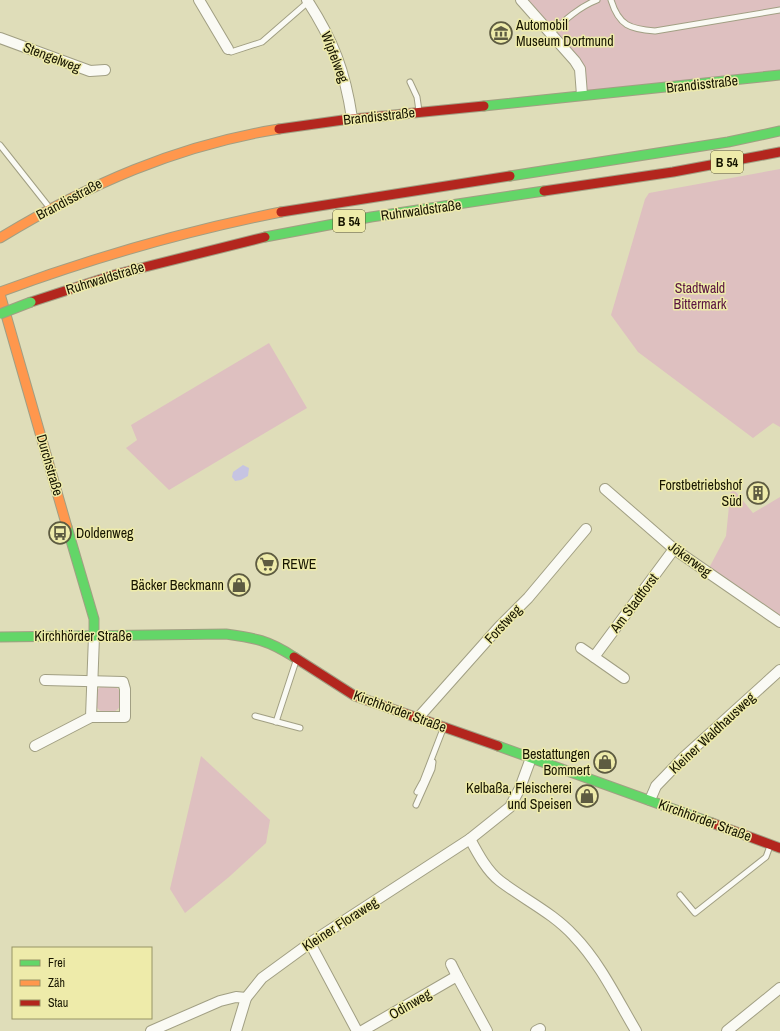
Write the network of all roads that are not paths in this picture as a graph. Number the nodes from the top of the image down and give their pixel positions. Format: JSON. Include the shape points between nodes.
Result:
{"nodes":[{"id":1,"x":199,"y":0,"type":"edge"},
{"id":2,"x":521,"y":0,"type":"edge"},
{"id":3,"x":597,"y":0,"type":"edge"},
{"id":4,"x":611,"y":0,"type":"edge"},
{"id":5,"x":308,"y":1,"type":"edge"},
{"id":6,"x":780,"y":10,"type":"edge"},
{"id":7,"x":551,"y":33,"type":"junction"},
{"id":8,"x":0,"y":38,"type":"edge"},
{"id":9,"x":228,"y":49,"type":"joint"},
{"id":10,"x":105,"y":70,"type":"dead end"},
{"id":11,"x":780,"y":75,"type":"edge"},
{"id":12,"x":410,"y":82,"type":"dead end"},
{"id":13,"x":582,"y":95,"type":"junction"},
{"id":14,"x":419,"y":112,"type":"junction"},
{"id":15,"x":352,"y":118,"type":"junction"},
{"id":16,"x":780,"y":131,"type":"edge"},
{"id":17,"x":0,"y":145,"type":"edge"},
{"id":18,"x":780,"y":152,"type":"edge"},
{"id":19,"x":50,"y":208,"type":"junction"},
{"id":20,"x":0,"y":238,"type":"edge"},
{"id":21,"x":0,"y":293,"type":"edge"},
{"id":22,"x":0,"y":314,"type":"edge"},
{"id":23,"x":604,"y":489,"type":"dead end"},
{"id":24,"x":586,"y":528,"type":"dead end"},
{"id":25,"x":674,"y":549,"type":"junction"},
{"id":26,"x":780,"y":622,"type":"edge"},
{"id":27,"x":94,"y":636,"type":"junction"},
{"id":28,"x":0,"y":637,"type":"edge"},
{"id":29,"x":581,"y":648,"type":"dead end"},
{"id":30,"x":594,"y":657,"type":"junction"},
{"id":31,"x":297,"y":658,"type":"junction"},
{"id":32,"x":780,"y":670,"type":"edge"},
{"id":33,"x":624,"y":678,"type":"dead end"},
{"id":34,"x":45,"y":680,"type":"dead end"},
{"id":35,"x":92,"y":681,"type":"junction"},
{"id":36,"x":255,"y":716,"type":"dead end"},
{"id":37,"x":91,"y":717,"type":"junction"},
{"id":38,"x":418,"y":718,"type":"junction"},
{"id":39,"x":276,"y":722,"type":"junction"},
{"id":40,"x":300,"y":728,"type":"dead end"},
{"id":41,"x":444,"y":728,"type":"junction"},
{"id":42,"x":35,"y":746,"type":"dead end"},
{"id":43,"x":434,"y":756,"type":"junction"},
{"id":44,"x":531,"y":758,"type":"junction"},
{"id":45,"x":418,"y":792,"type":"dead end"},
{"id":46,"x":650,"y":800,"type":"junction"},
{"id":47,"x":416,"y":805,"type":"dead end"},
{"id":48,"x":470,"y":839,"type":"junction"},
{"id":49,"x":771,"y":845,"type":"junction"},
{"id":50,"x":780,"y":848,"type":"edge"},
{"id":51,"x":680,"y":895,"type":"dead end"},
{"id":52,"x":310,"y":944,"type":"junction"},
{"id":53,"x":451,"y":964,"type":"dead end"},
{"id":54,"x":457,"y":976,"type":"junction"},
{"id":55,"x":780,"y":988,"type":"edge"},
{"id":56,"x":246,"y":998,"type":"junction"},
{"id":57,"x":151,"y":1031,"type":"edge"},
{"id":58,"x":236,"y":1031,"type":"edge"},
{"id":59,"x":357,"y":1031,"type":"edge"},
{"id":60,"x":362,"y":1031,"type":"edge"},
{"id":61,"x":487,"y":1031,"type":"edge"},
{"id":62,"x":636,"y":1031,"type":"edge"},
{"id":63,"x":727,"y":1031,"type":"edge"}],
"edges":[{"from":1,"to":9,"type":"street"},
{"from":2,"to":7,"type":"street"},
{"from":3,"to":7,"type":"lane","via":[[570,16]]},
{"from":4,"to":6,"type":"lane","via":[[616,15],[625,24],[638,30],[655,31]]},
{"from":5,"to":9,"type":"lane","via":[[262,42],[231,52]]},
{"from":5,"to":15,"type":"street","name":"Wipfelweg","via":[[334,46],[342,68]]},
{"from":7,"to":13,"type":"street","via":[[580,69]]},
{"from":8,"to":10,"type":"street","name":"Stengelweg","via":[[76,67],[90,71]]},
{"from":11,"to":13,"type":"main road","name":"Brandisstraße"},
{"from":12,"to":14,"type":"lane","via":[[417,97]]},
{"from":13,"to":14,"type":"main road","name":"Brandisstraße"},
{"from":14,"to":15,"type":"main road","name":"Brandisstraße"},
{"from":15,"to":19,"type":"main road","name":"Brandisstraße","via":[[252,132],[169,155],[121,173]]},
{"from":16,"to":21,"type":"main road","number":"B 54","via":[[728,142],[342,201],[255,217],[101,257]]},
{"from":17,"to":19,"type":"lane"},
{"from":18,"to":22,"type":"main road","name":"Ruhrwaldstraße","number":"B 54","bridge":true,"via":[[673,172],[364,218],[243,241],[117,274]]},
{"from":19,"to":20,"type":"main road","name":"Brandisstraße"},
{"from":21,"to":27,"type":"main road","name":"Durchstraße","via":[[94,619]]},
{"from":23,"to":25,"type":"street","name":"Jökerweg"},
{"from":24,"to":38,"type":"street","name":"Forstweg","via":[[528,598],[499,626]]},
{"from":25,"to":26,"type":"street","name":"Jökerweg"},
{"from":25,"to":30,"type":"street","name":"Am Stadtforst"},
{"from":27,"to":28,"type":"main road","name":"Kirchhörder Straße"},
{"from":27,"to":31,"type":"main road","name":"Kirchhörder Straße","via":[[242,635],[280,648]]},
{"from":27,"to":35,"type":"street"},
{"from":29,"to":30,"type":"street"},
{"from":30,"to":33,"type":"street"},
{"from":31,"to":38,"type":"main road","name":"Kirchhörder Straße","via":[[355,696]]},
{"from":31,"to":39,"type":"lane"},
{"from":32,"to":46,"type":"street","name":"Kleiner Waldhausweg","via":[[683,758],[656,786]]},
{"from":34,"to":35,"type":"street"},
{"from":35,"to":37,"type":"street"},
{"from":35,"to":37,"type":"street","via":[[123,682],[125,717]]},
{"from":36,"to":39,"type":"lane"},
{"from":37,"to":42,"type":"street"},
{"from":38,"to":41,"type":"main road","name":"Kirchhörder Straße"},
{"from":39,"to":40,"type":"lane"},
{"from":41,"to":43,"type":"lane"},
{"from":41,"to":44,"type":"main road","name":"Kirchhörder Straße"},
{"from":43,"to":45,"type":"lane"},
{"from":43,"to":47,"type":"lane","via":[[432,769]]},
{"from":44,"to":46,"type":"main road","name":"Kirchhörder Straße"},
{"from":44,"to":48,"type":"street","name":"Kleiner Floraweg","via":[[510,807]]},
{"from":46,"to":49,"type":"main road","name":"Kirchhörder Straße"},
{"from":48,"to":52,"type":"street","name":"Kleiner Floraweg"},
{"from":48,"to":62,"type":"street","via":[[484,863],[500,881],[548,912],[574,936],[597,965]]},
{"from":49,"to":50,"type":"main road","name":"Kirchhörder Straße"},
{"from":49,"to":51,"type":"lane","name":"Kirchhörder Straße","via":[[766,857],[695,913]]},
{"from":52,"to":56,"type":"street","name":"Kleiner Floraweg","via":[[262,978]]},
{"from":52,"to":59,"type":"street"},
{"from":53,"to":54,"type":"street"},
{"from":54,"to":60,"type":"street","name":"Odinweg"},
{"from":54,"to":61,"type":"street"},
{"from":55,"to":63,"type":"street"},
{"from":56,"to":57,"type":"street","via":[[228,998]]},
{"from":56,"to":58,"type":"street","name":"Kleiner Floraweg"}]}
